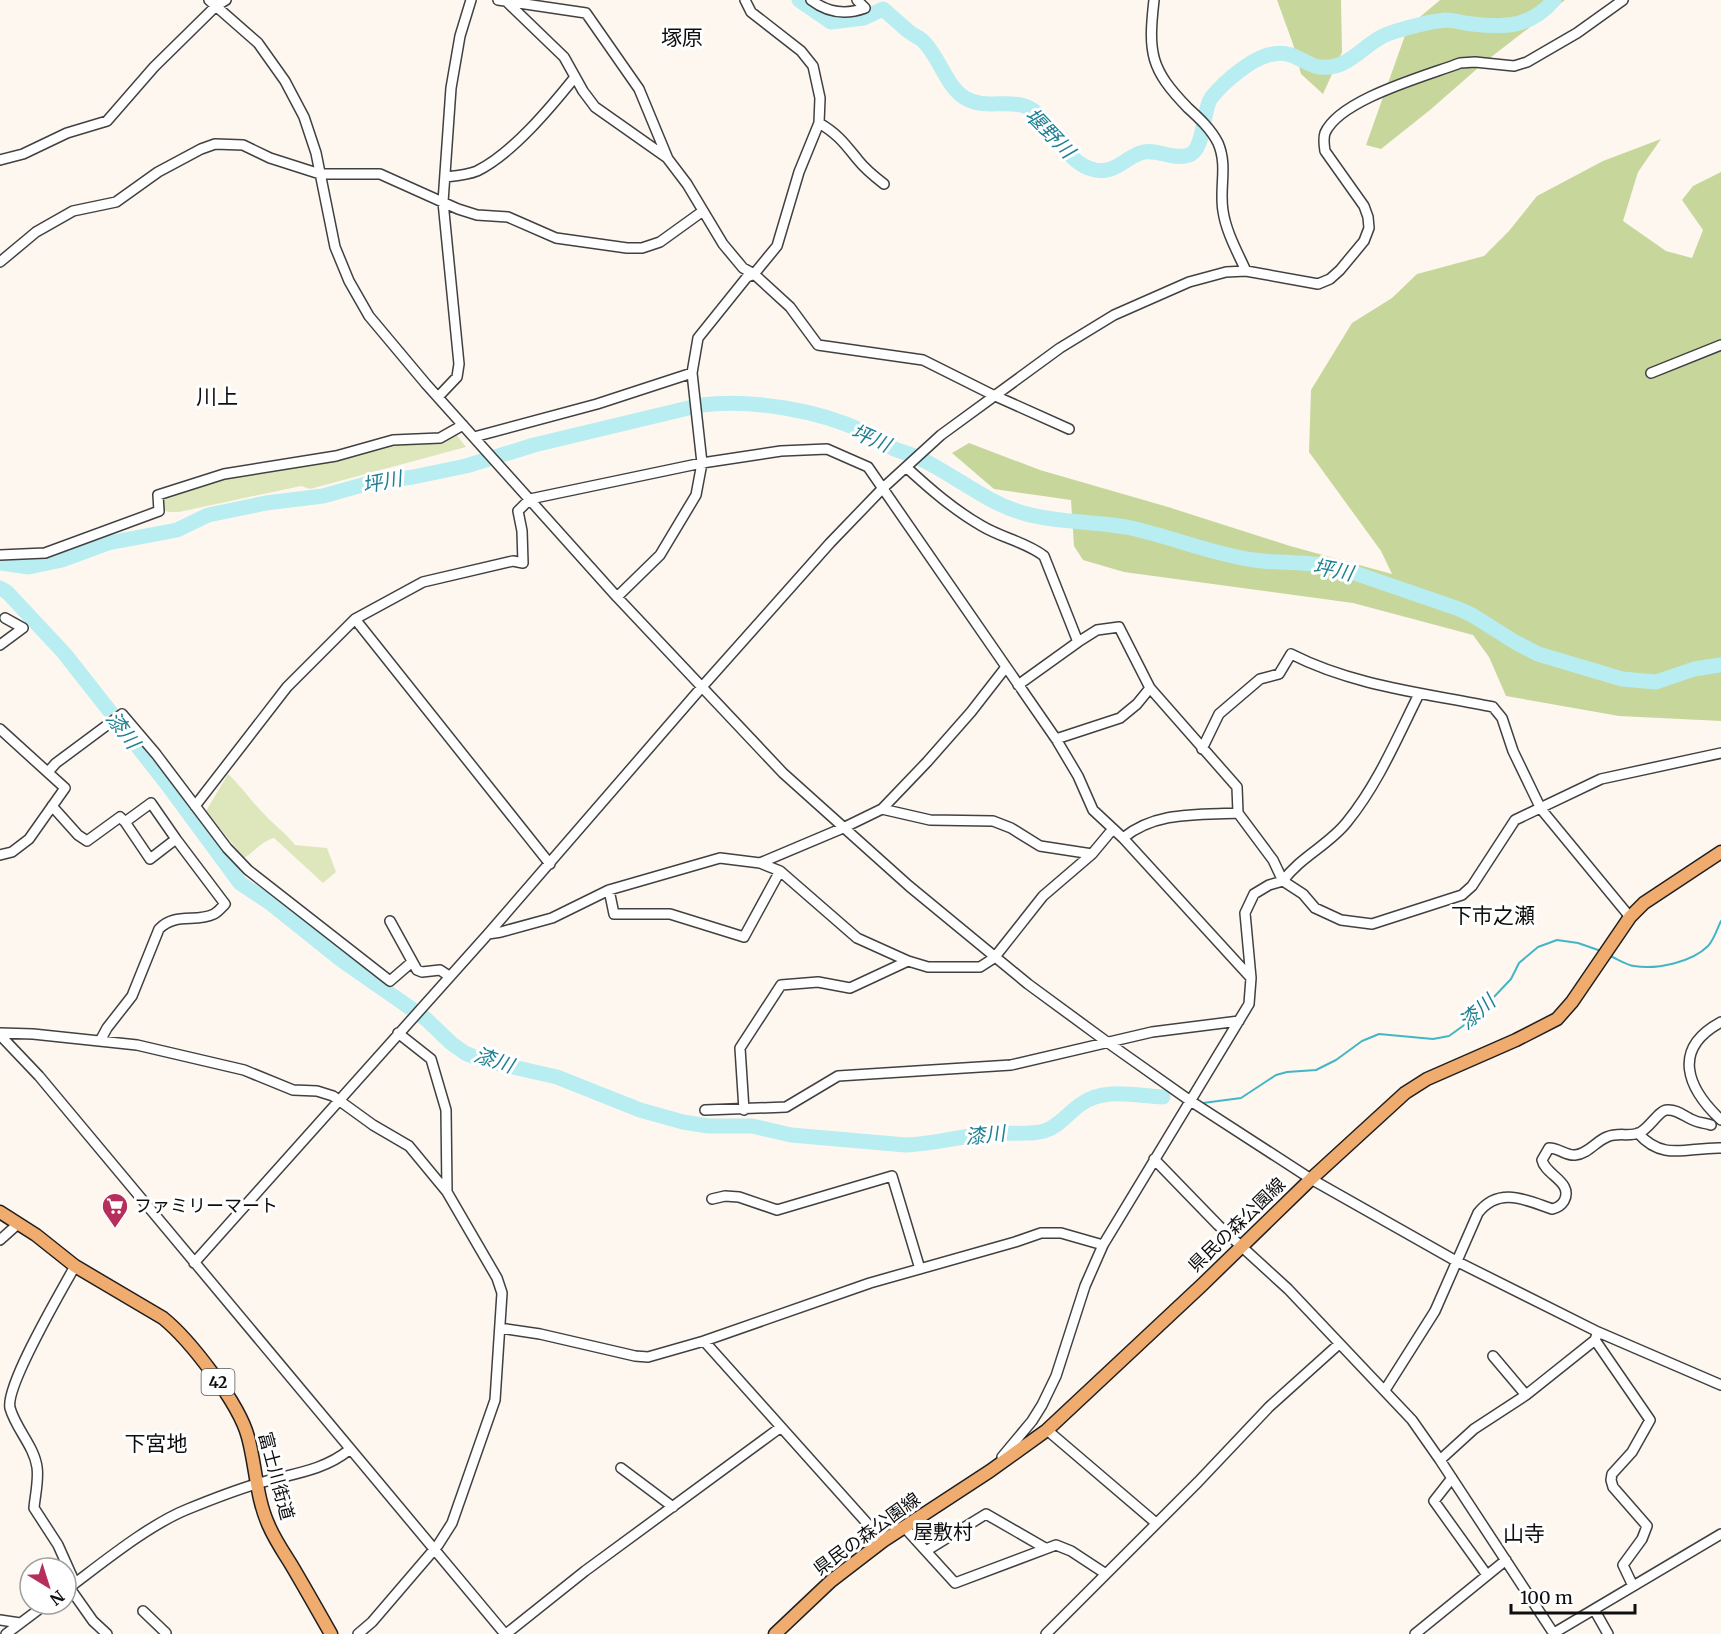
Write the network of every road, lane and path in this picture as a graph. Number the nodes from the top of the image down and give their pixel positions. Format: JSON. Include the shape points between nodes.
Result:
{"nodes":[{"id":1,"x":226,"y":0,"type":"edge"},
{"id":2,"x":471,"y":0,"type":"edge"},
{"id":3,"x":745,"y":0,"type":"edge"},
{"id":4,"x":811,"y":0,"type":"edge"},
{"id":5,"x":857,"y":0,"type":"edge"},
{"id":6,"x":1154,"y":0,"type":"edge"},
{"id":7,"x":1623,"y":0,"type":"edge"},
{"id":8,"x":502,"y":1,"type":"edge"},
{"id":9,"x":213,"y":3,"type":"edge"},
{"id":10,"x":575,"y":77,"type":"junction"},
{"id":11,"x":819,"y":123,"type":"junction"},
{"id":12,"x":668,"y":159,"type":"junction"},
{"id":13,"x":0,"y":160,"type":"edge"},
{"id":14,"x":320,"y":174,"type":"junction"},
{"id":15,"x":445,"y":177,"type":"junction"},
{"id":16,"x":884,"y":184,"type":"dead end"},
{"id":17,"x":443,"y":202,"type":"junction"},
{"id":18,"x":703,"y":210,"type":"junction"},
{"id":19,"x":0,"y":262,"type":"edge"},
{"id":20,"x":1246,"y":272,"type":"junction"},
{"id":21,"x":754,"y":274,"type":"junction"},
{"id":22,"x":1721,"y":345,"type":"edge"},
{"id":23,"x":692,"y":373,"type":"junction"},
{"id":24,"x":1651,"y":373,"type":"dead end"},
{"id":25,"x":993,"y":395,"type":"junction"},
{"id":26,"x":438,"y":397,"type":"junction"},
{"id":27,"x":463,"y":425,"type":"junction"},
{"id":28,"x":1069,"y":429,"type":"dead end"},
{"id":29,"x":474,"y":437,"type":"junction"},
{"id":30,"x":702,"y":463,"type":"junction"},
{"id":31,"x":906,"y":467,"type":"junction"},
{"id":32,"x":883,"y":488,"type":"junction"},
{"id":33,"x":530,"y":499,"type":"junction"},
{"id":34,"x":0,"y":555,"type":"edge"},
{"id":35,"x":617,"y":597,"type":"junction"},
{"id":36,"x":5,"y":618,"type":"dead end"},
{"id":37,"x":355,"y":619,"type":"junction"},
{"id":38,"x":1078,"y":642,"type":"junction"},
{"id":39,"x":0,"y":645,"type":"edge"},
{"id":40,"x":1006,"y":667,"type":"junction"},
{"id":41,"x":1018,"y":685,"type":"junction"},
{"id":42,"x":701,"y":688,"type":"junction"},
{"id":43,"x":1150,"y":688,"type":"junction"},
{"id":44,"x":1419,"y":694,"type":"junction"},
{"id":45,"x":0,"y":729,"type":"edge"},
{"id":46,"x":1056,"y":739,"type":"junction"},
{"id":47,"x":1202,"y":749,"type":"junction"},
{"id":48,"x":1721,"y":753,"type":"edge"},
{"id":49,"x":48,"y":772,"type":"junction"},
{"id":50,"x":52,"y":806,"type":"junction"},
{"id":51,"x":195,"y":806,"type":"junction"},
{"id":52,"x":882,"y":809,"type":"junction"},
{"id":53,"x":1541,"y":809,"type":"junction"},
{"id":54,"x":1238,"y":813,"type":"junction"},
{"id":55,"x":124,"y":822,"type":"junction"},
{"id":56,"x":843,"y":828,"type":"junction"},
{"id":57,"x":1112,"y":830,"type":"junction"},
{"id":58,"x":1123,"y":838,"type":"junction"},
{"id":59,"x":176,"y":839,"type":"junction"},
{"id":60,"x":1721,"y":852,"type":"edge"},
{"id":61,"x":1092,"y":854,"type":"junction"},
{"id":62,"x":0,"y":855,"type":"edge"},
{"id":63,"x":760,"y":863,"type":"junction"},
{"id":64,"x":550,"y":864,"type":"junction"},
{"id":65,"x":780,"y":871,"type":"junction"},
{"id":66,"x":1283,"y":881,"type":"junction"},
{"id":67,"x":609,"y":890,"type":"junction"},
{"id":68,"x":1630,"y":917,"type":"junction"},
{"id":69,"x":390,"y":921,"type":"dead end"},
{"id":70,"x":488,"y":934,"type":"junction"},
{"id":71,"x":994,"y":958,"type":"junction"},
{"id":72,"x":908,"y":960,"type":"junction"},
{"id":73,"x":412,"y":963,"type":"junction"},
{"id":74,"x":449,"y":976,"type":"junction"},
{"id":75,"x":1251,"y":978,"type":"junction"},
{"id":76,"x":1239,"y":1021,"type":"junction"},
{"id":77,"x":1721,"y":1022,"type":"edge"},
{"id":78,"x":398,"y":1033,"type":"junction"},
{"id":79,"x":0,"y":1034,"type":"edge"},
{"id":80,"x":100,"y":1041,"type":"junction"},
{"id":81,"x":1107,"y":1042,"type":"junction"},
{"id":82,"x":340,"y":1100,"type":"junction"},
{"id":83,"x":1189,"y":1100,"type":"junction"},
{"id":84,"x":705,"y":1110,"type":"dead end"},
{"id":85,"x":744,"y":1110,"type":"junction"},
{"id":86,"x":1721,"y":1120,"type":"edge"},
{"id":87,"x":1711,"y":1125,"type":"dead end"},
{"id":88,"x":1638,"y":1133,"type":"junction"},
{"id":89,"x":1721,"y":1148,"type":"edge"},
{"id":90,"x":1154,"y":1159,"type":"junction"},
{"id":91,"x":1311,"y":1179,"type":"junction"},
{"id":92,"x":447,"y":1192,"type":"junction"},
{"id":93,"x":712,"y":1199,"type":"dead end"},
{"id":94,"x":0,"y":1212,"type":"edge"},
{"id":95,"x":18,"y":1223,"type":"junction"},
{"id":96,"x":0,"y":1240,"type":"edge"},
{"id":97,"x":1103,"y":1245,"type":"junction"},
{"id":98,"x":1242,"y":1246,"type":"junction"},
{"id":99,"x":1456,"y":1261,"type":"junction"},
{"id":100,"x":194,"y":1263,"type":"junction"},
{"id":101,"x":75,"y":1266,"type":"junction"},
{"id":102,"x":920,"y":1269,"type":"junction"},
{"id":103,"x":500,"y":1328,"type":"junction"},
{"id":104,"x":1597,"y":1336,"type":"junction"},
{"id":105,"x":704,"y":1341,"type":"junction"},
{"id":106,"x":1339,"y":1344,"type":"junction"},
{"id":107,"x":1493,"y":1356,"type":"dead end"},
{"id":108,"x":1721,"y":1384,"type":"edge"},
{"id":109,"x":1385,"y":1390,"type":"junction"},
{"id":110,"x":11,"y":1393,"type":"junction"},
{"id":111,"x":1526,"y":1395,"type":"junction"},
{"id":112,"x":0,"y":1401,"type":"edge"},
{"id":113,"x":781,"y":1427,"type":"junction"},
{"id":114,"x":1047,"y":1430,"type":"junction"},
{"id":115,"x":350,"y":1450,"type":"junction"},
{"id":116,"x":1440,"y":1460,"type":"junction"},
{"id":117,"x":621,"y":1468,"type":"dead end"},
{"id":118,"x":990,"y":1471,"type":"junction"},
{"id":119,"x":1452,"y":1478,"type":"junction"},
{"id":120,"x":257,"y":1484,"type":"junction"},
{"id":121,"x":673,"y":1507,"type":"junction"},
{"id":122,"x":1156,"y":1523,"type":"junction"},
{"id":123,"x":904,"y":1527,"type":"junction"},
{"id":124,"x":1720,"y":1535,"type":"edge"},
{"id":125,"x":883,"y":1542,"type":"junction"},
{"id":126,"x":1045,"y":1548,"type":"junction"},
{"id":127,"x":433,"y":1549,"type":"junction"},
{"id":128,"x":926,"y":1551,"type":"junction"},
{"id":129,"x":61,"y":1556,"type":"edge"},
{"id":130,"x":1506,"y":1560,"type":"junction"},
{"id":131,"x":1106,"y":1574,"type":"junction"},
{"id":132,"x":1487,"y":1575,"type":"junction"},
{"id":133,"x":78,"y":1581,"type":"edge"},
{"id":134,"x":1633,"y":1586,"type":"junction"},
{"id":135,"x":78,"y":1599,"type":"edge"},
{"id":136,"x":143,"y":1611,"type":"dead end"},
{"id":137,"x":1595,"y":1611,"type":"junction"},
{"id":138,"x":30,"y":1616,"type":"edge"},
{"id":139,"x":0,"y":1620,"type":"edge"},
{"id":140,"x":20,"y":1623,"type":"junction"},
{"id":141,"x":6,"y":1634,"type":"edge"},
{"id":142,"x":107,"y":1634,"type":"edge"},
{"id":143,"x":165,"y":1634,"type":"edge"},
{"id":144,"x":331,"y":1634,"type":"edge"},
{"id":145,"x":358,"y":1634,"type":"edge"},
{"id":146,"x":506,"y":1634,"type":"edge"},
{"id":147,"x":775,"y":1634,"type":"edge"},
{"id":148,"x":1046,"y":1634,"type":"edge"},
{"id":149,"x":1415,"y":1634,"type":"edge"},
{"id":150,"x":1554,"y":1634,"type":"edge"},
{"id":151,"x":1608,"y":1634,"type":"edge"}],
"edges":[{"from":1,"to":9,"type":"street"},
{"from":2,"to":15,"type":"street","via":[[451,88]]},
{"from":3,"to":11,"type":"street","via":[[751,12],[801,51],[813,66],[820,98]]},
{"from":4,"to":5,"type":"street","via":[[840,13],[865,8]]},
{"from":6,"to":20,"type":"street","via":[[1150,35],[1155,63],[1174,93],[1218,144],[1224,167],[1223,215]]},
{"from":7,"to":20,"type":"street","via":[[1527,62],[1514,66],[1460,63],[1362,100],[1348,109],[1326,130],[1323,140],[1325,151],[1364,206],[1369,228],[1364,241],[1340,270],[1318,284]]},
{"from":8,"to":10,"type":"street","via":[[564,57]]},
{"from":8,"to":12,"type":"street","via":[[586,13],[639,89]]},
{"from":9,"to":13,"type":"street","via":[[107,121]]},
{"from":9,"to":14,"type":"street","via":[[258,43],[285,81],[304,117]]},
{"from":10,"to":12,"type":"street","via":[[595,107]]},
{"from":10,"to":15,"type":"street","via":[[530,128],[489,164],[475,172]]},
{"from":11,"to":16,"type":"street","via":[[834,131],[859,162]]},
{"from":11,"to":21,"type":"street","via":[[799,172],[777,246]]},
{"from":12,"to":18,"type":"street"},
{"from":14,"to":17,"type":"street","via":[[380,174]]},
{"from":14,"to":19,"type":"street","via":[[243,145],[215,144],[158,172],[116,202],[73,211],[36,232]]},
{"from":14,"to":26,"type":"street","via":[[335,247],[349,281],[369,316]]},
{"from":15,"to":17,"type":"street"},
{"from":17,"to":18,"type":"street","via":[[477,215],[508,217],[556,238],[627,248],[660,242]]},
{"from":17,"to":26,"type":"street","via":[[459,364],[457,377]]},
{"from":18,"to":21,"type":"street","via":[[723,244],[743,268]]},
{"from":20,"to":25,"type":"street","via":[[1226,272],[1189,282],[1114,315]]},
{"from":21,"to":23,"type":"street","via":[[698,339]]},
{"from":21,"to":25,"type":"street","via":[[790,307],[818,345],[924,360]]},
{"from":22,"to":24,"type":"street"},
{"from":23,"to":29,"type":"street"},
{"from":23,"to":30,"type":"street"},
{"from":25,"to":28,"type":"street"},
{"from":25,"to":31,"type":"street"},
{"from":26,"to":27,"type":"street"},
{"from":27,"to":29,"type":"street"},
{"from":27,"to":34,"type":"street","via":[[440,438],[393,440],[336,456],[224,474],[158,495],[159,512],[45,553]]},
{"from":29,"to":33,"type":"street"},
{"from":30,"to":32,"type":"street","via":[[781,451],[827,449],[868,467]]},
{"from":30,"to":33,"type":"street"},
{"from":30,"to":35,"type":"street","via":[[696,495],[660,555]]},
{"from":31,"to":32,"type":"street"},
{"from":31,"to":38,"type":"street","via":[[938,496],[983,527],[1044,556]]},
{"from":32,"to":40,"type":"street"},
{"from":32,"to":42,"type":"street"},
{"from":33,"to":35,"type":"street"},
{"from":33,"to":37,"type":"street","via":[[518,511],[523,563],[513,561],[423,582]]},
{"from":35,"to":42,"type":"street"},
{"from":36,"to":39,"type":"street","via":[[23,628]]},
{"from":37,"to":51,"type":"street","via":[[287,687]]},
{"from":37,"to":64,"type":"street"},
{"from":38,"to":41,"type":"street"},
{"from":38,"to":43,"type":"street","via":[[1097,630],[1119,627]]},
{"from":40,"to":41,"type":"street"},
{"from":40,"to":52,"type":"street"},
{"from":41,"to":46,"type":"street"},
{"from":42,"to":56,"type":"street"},
{"from":42,"to":64,"type":"street"},
{"from":43,"to":46,"type":"street","via":[[1120,718]]},
{"from":43,"to":47,"type":"street"},
{"from":44,"to":47,"type":"street","via":[[1343,676],[1291,654],[1279,674],[1260,679],[1219,714]]},
{"from":44,"to":53,"type":"street","via":[[1493,706],[1502,718]]},
{"from":44,"to":66,"type":"street","via":[[1378,777],[1346,824],[1291,869]]},
{"from":45,"to":49,"type":"street"},
{"from":46,"to":57,"type":"street","via":[[1093,810]]},
{"from":47,"to":54,"type":"street","via":[[1237,787]]},
{"from":48,"to":53,"type":"street","via":[[1601,779]]},
{"from":49,"to":50,"type":"street","via":[[65,788]]},
{"from":49,"to":51,"type":"street","via":[[123,714]]},
{"from":50,"to":55,"type":"street","via":[[87,841],[120,817]]},
{"from":50,"to":62,"type":"street","via":[[22,846]]},
{"from":51,"to":73,"type":"street","via":[[248,870],[390,981]]},
{"from":52,"to":56,"type":"street"},
{"from":52,"to":61,"type":"street","via":[[930,820],[993,821],[1040,846]]},
{"from":53,"to":66,"type":"street","via":[[1515,820],[1462,895],[1372,924],[1341,920],[1315,908]]},
{"from":53,"to":68,"type":"street"},
{"from":54,"to":58,"type":"street","via":[[1172,815],[1133,829]]},
{"from":54,"to":66,"type":"street","via":[[1273,860]]},
{"from":55,"to":59,"type":"street","via":[[151,803]]},
{"from":55,"to":59,"type":"street","via":[[150,859]]},
{"from":56,"to":63,"type":"street"},
{"from":56,"to":71,"type":"street"},
{"from":57,"to":58,"type":"street"},
{"from":57,"to":61,"type":"street"},
{"from":58,"to":75,"type":"street"},
{"from":59,"to":80,"type":"street","via":[[225,904],[215,914],[176,919],[159,929],[132,996]]},
{"from":60,"to":68,"type":"main road","name":"県民の森公園線","via":[[1644,903]]},
{"from":61,"to":71,"type":"street","via":[[1044,896]]},
{"from":63,"to":65,"type":"street"},
{"from":63,"to":67,"type":"street","via":[[720,858]]},
{"from":64,"to":70,"type":"street"},
{"from":65,"to":67,"type":"street","via":[[744,937],[670,914],[614,914]]},
{"from":65,"to":72,"type":"street","via":[[857,938]]},
{"from":66,"to":75,"type":"street","via":[[1254,894],[1245,913]]},
{"from":67,"to":70,"type":"street","via":[[552,918]]},
{"from":68,"to":91,"type":"main road","name":"県民の森公園線","via":[[1557,1019],[1405,1093]]},
{"from":69,"to":73,"type":"street"},
{"from":70,"to":74,"type":"street"},
{"from":71,"to":72,"type":"street","via":[[980,968],[928,967]]},
{"from":71,"to":81,"type":"street"},
{"from":72,"to":85,"type":"street","via":[[850,988],[818,982],[781,985],[740,1048]]},
{"from":73,"to":74,"type":"street","via":[[422,972],[440,970]]},
{"from":74,"to":78,"type":"street"},
{"from":75,"to":76,"type":"street","via":[[1249,1004]]},
{"from":76,"to":81,"type":"street"},
{"from":76,"to":83,"type":"street"},
{"from":77,"to":86,"type":"street","via":[[1695,1045],[1688,1064],[1692,1085]]},
{"from":78,"to":82,"type":"street"},
{"from":78,"to":92,"type":"street","via":[[431,1059],[442,1093],[446,1110]]},
{"from":79,"to":80,"type":"street"},
{"from":79,"to":100,"type":"street"},
{"from":80,"to":82,"type":"street","via":[[137,1045],[244,1070],[293,1090],[317,1091]]},
{"from":81,"to":83,"type":"street"},
{"from":81,"to":85,"type":"street","via":[[1011,1065],[838,1076],[786,1107]]},
{"from":82,"to":92,"type":"street","via":[[409,1146]]},
{"from":82,"to":100,"type":"street"},
{"from":83,"to":90,"type":"street"},
{"from":83,"to":91,"type":"street"},
{"from":84,"to":85,"type":"street"},
{"from":87,"to":88,"type":"street","via":[[1667,1110]]},
{"from":88,"to":89,"type":"street","via":[[1648,1144],[1669,1151]]},
{"from":88,"to":99,"type":"street","via":[[1614,1134],[1576,1155],[1549,1148],[1542,1160],[1563,1184],[1566,1196],[1561,1205],[1552,1209],[1509,1196],[1488,1203],[1478,1213]]},
{"from":90,"to":97,"type":"street"},
{"from":90,"to":98,"type":"street"},
{"from":91,"to":98,"type":"main road","name":"県民の森公園線"},
{"from":91,"to":99,"type":"street"},
{"from":92,"to":103,"type":"street","via":[[497,1278],[502,1293]]},
{"from":93,"to":102,"type":"street","via":[[739,1197],[777,1210],[892,1176]]},
{"from":94,"to":95,"type":"main road","name":"富士川街道","number":"42"},
{"from":95,"to":96,"type":"street"},
{"from":95,"to":101,"type":"main road","name":"富士川街道","number":"42"},
{"from":97,"to":102,"type":"street","via":[[1061,1233],[1041,1233]]},
{"from":97,"to":118,"type":"street","via":[[1042,1405]]},
{"from":98,"to":106,"type":"street"},
{"from":98,"to":114,"type":"main road","name":"県民の森公園線"},
{"from":99,"to":104,"type":"street"},
{"from":99,"to":109,"type":"street","via":[[1435,1311]]},
{"from":100,"to":115,"type":"street"},
{"from":101,"to":110,"type":"street"},
{"from":101,"to":120,"type":"main road","name":"富士川街道","number":"42","via":[[176,1328],[243,1422]]},
{"from":102,"to":105,"type":"street"},
{"from":103,"to":105,"type":"street","via":[[648,1357]]},
{"from":103,"to":127,"type":"street","via":[[495,1400],[452,1523]]},
{"from":104,"to":108,"type":"street"},
{"from":104,"to":111,"type":"street"},
{"from":104,"to":134,"type":"street","via":[[1650,1420],[1611,1480],[1612,1487],[1647,1526],[1623,1565]]},
{"from":105,"to":113,"type":"street"},
{"from":106,"to":109,"type":"street"},
{"from":106,"to":122,"type":"street","via":[[1269,1407]]},
{"from":107,"to":111,"type":"street"},
{"from":109,"to":116,"type":"street"},
{"from":110,"to":112,"type":"street"},
{"from":110,"to":129,"type":"street","via":[[10,1408],[38,1469],[34,1508]]},
{"from":111,"to":116,"type":"street","via":[[1474,1429]]},
{"from":113,"to":121,"type":"street"},
{"from":113,"to":125,"type":"street"},
{"from":114,"to":118,"type":"main road","name":"県民の森公園線"},
{"from":114,"to":122,"type":"street"},
{"from":115,"to":120,"type":"street","via":[[305,1472]]},
{"from":115,"to":127,"type":"street"},
{"from":116,"to":119,"type":"street"},
{"from":117,"to":121,"type":"street"},
{"from":118,"to":123,"type":"main road","name":"県民の森公園線"},
{"from":119,"to":130,"type":"street"},
{"from":119,"to":132,"type":"street","via":[[1434,1502]]},
{"from":120,"to":133,"type":"street","via":[[173,1516]]},
{"from":120,"to":144,"type":"main road","name":"富士川街道","number":"42","via":[[268,1524]]},
{"from":121,"to":146,"type":"street"},
{"from":122,"to":131,"type":"street"},
{"from":123,"to":125,"type":"main road","name":"県民の森公園線"},
{"from":123,"to":128,"type":"street"},
{"from":124,"to":134,"type":"street"},
{"from":125,"to":147,"type":"main road","name":"県民の森公園線","via":[[831,1581]]},
{"from":126,"to":128,"type":"street","via":[[986,1514]]},
{"from":126,"to":128,"type":"street","via":[[955,1583]]},
{"from":126,"to":131,"type":"street","via":[[1056,1545],[1071,1551]]},
{"from":127,"to":145,"type":"street","via":[[372,1623]]},
{"from":127,"to":146,"type":"street"},
{"from":130,"to":132,"type":"street"},
{"from":130,"to":150,"type":"street"},
{"from":131,"to":148,"type":"street"},
{"from":132,"to":149,"type":"street"},
{"from":134,"to":137,"type":"street"},
{"from":135,"to":142,"type":"street"},
{"from":136,"to":143,"type":"street"},
{"from":137,"to":150,"type":"street"},
{"from":137,"to":151,"type":"street"},
{"from":138,"to":140,"type":"street"},
{"from":139,"to":140,"type":"street"},
{"from":140,"to":141,"type":"street"}]}
